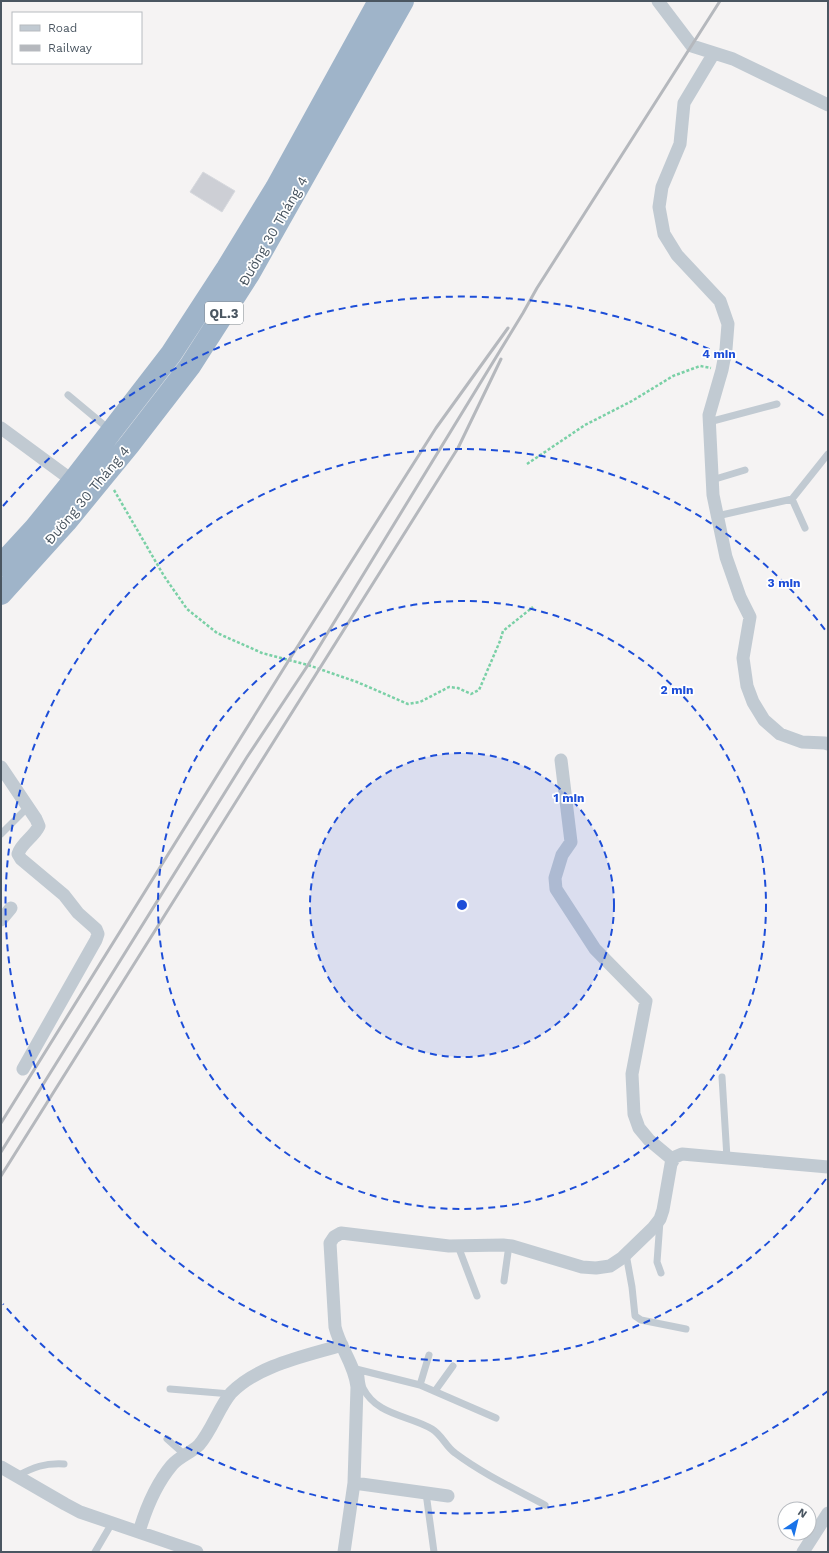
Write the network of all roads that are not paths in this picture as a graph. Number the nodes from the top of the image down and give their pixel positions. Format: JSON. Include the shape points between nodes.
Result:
{"nodes":[{"id":1,"x":379,"y":1,"type":"edge"},
{"id":2,"x":403,"y":1,"type":"edge"},
{"id":3,"x":658,"y":1,"type":"edge"},
{"id":4,"x":714,"y":53,"type":"junction"},
{"id":5,"x":828,"y":105,"type":"edge"},
{"id":6,"x":284,"y":193,"type":"junction"},
{"id":7,"x":68,"y":395,"type":"dead end"},
{"id":8,"x":777,"y":404,"type":"dead end"},
{"id":9,"x":709,"y":422,"type":"junction"},
{"id":10,"x":1,"y":428,"type":"edge"},
{"id":11,"x":111,"y":431,"type":"junction"},
{"id":12,"x":828,"y":454,"type":"edge"},
{"id":13,"x":745,"y":470,"type":"dead end"},
{"id":14,"x":712,"y":480,"type":"junction"},
{"id":15,"x":73,"y":481,"type":"junction"},
{"id":16,"x":792,"y":499,"type":"junction"},
{"id":17,"x":717,"y":516,"type":"junction"},
{"id":18,"x":805,"y":528,"type":"dead end"},
{"id":19,"x":1,"y":565,"type":"edge"},
{"id":20,"x":1,"y":594,"type":"edge"},
{"id":21,"x":828,"y":744,"type":"edge"},
{"id":22,"x":561,"y":760,"type":"dead end"},
{"id":23,"x":1,"y":767,"type":"edge"},
{"id":24,"x":28,"y":807,"type":"junction"},
{"id":25,"x":1,"y":834,"type":"edge"},
{"id":26,"x":11,"y":908,"type":"dead end"},
{"id":27,"x":1,"y":920,"type":"edge"},
{"id":28,"x":23,"y":1069,"type":"dead end"},
{"id":29,"x":722,"y":1076,"type":"dead end"},
{"id":30,"x":727,"y":1158,"type":"junction"},
{"id":31,"x":673,"y":1160,"type":"junction"},
{"id":32,"x":828,"y":1167,"type":"edge"},
{"id":33,"x":660,"y":1219,"type":"junction"},
{"id":34,"x":508,"y":1245,"type":"junction"},
{"id":35,"x":458,"y":1246,"type":"junction"},
{"id":36,"x":626,"y":1254,"type":"junction"},
{"id":37,"x":661,"y":1273,"type":"dead end"},
{"id":38,"x":504,"y":1281,"type":"dead end"},
{"id":39,"x":477,"y":1296,"type":"dead end"},
{"id":40,"x":686,"y":1330,"type":"dead end"},
{"id":41,"x":342,"y":1345,"type":"junction"},
{"id":42,"x":429,"y":1355,"type":"dead end"},
{"id":43,"x":453,"y":1366,"type":"dead end"},
{"id":44,"x":356,"y":1369,"type":"junction"},
{"id":45,"x":420,"y":1385,"type":"junction"},
{"id":46,"x":170,"y":1389,"type":"dead end"},
{"id":47,"x":435,"y":1391,"type":"junction"},
{"id":48,"x":231,"y":1394,"type":"junction"},
{"id":49,"x":496,"y":1418,"type":"dead end"},
{"id":50,"x":167,"y":1440,"type":"dead end"},
{"id":51,"x":185,"y":1455,"type":"junction"},
{"id":52,"x":64,"y":1464,"type":"dead end"},
{"id":53,"x":1,"y":1467,"type":"edge"},
{"id":54,"x":17,"y":1476,"type":"junction"},
{"id":55,"x":354,"y":1483,"type":"junction"},
{"id":56,"x":426,"y":1493,"type":"junction"},
{"id":57,"x":448,"y":1496,"type":"dead end"},
{"id":58,"x":546,"y":1505,"type":"dead end"},
{"id":59,"x":828,"y":1513,"type":"edge"},
{"id":60,"x":112,"y":1524,"type":"junction"},
{"id":61,"x":139,"y":1532,"type":"junction"},
{"id":62,"x":173,"y":1548,"type":"edge"},
{"id":63,"x":95,"y":1552,"type":"edge"},
{"id":64,"x":197,"y":1552,"type":"edge"},
{"id":65,"x":344,"y":1552,"type":"edge"},
{"id":66,"x":434,"y":1552,"type":"edge"},
{"id":67,"x":803,"y":1552,"type":"edge"}],
"edges":[{"from":1,"to":6,"type":"highway","name":"Đường 30 Tháng 4","number":"QL.3"},
{"from":2,"to":6,"type":"highway","name":"Đường 30 Tháng 4","number":"QL.3"},
{"from":3,"to":4,"type":"street","via":[[692,46]]},
{"from":4,"to":5,"type":"street"},
{"from":4,"to":9,"type":"street","via":[[684,103],[680,144],[662,187],[659,207],[664,234],[677,255],[720,301],[728,324],[722,370]]},
{"from":6,"to":11,"type":"highway","name":"Đường 30 Tháng 4","number":"QL.3","via":[[227,268],[171,354]]},
{"from":6,"to":20,"type":"highway","name":"Đường 30 Tháng 4","number":"QL.3","via":[[249,274],[190,366],[66,522]]},
{"from":7,"to":11,"type":"lane"},
{"from":8,"to":9,"type":"lane"},
{"from":9,"to":14,"type":"street"},
{"from":10,"to":15,"type":"street"},
{"from":11,"to":15,"type":"highway","name":"Đường 30 Tháng 4","number":"QL.3"},
{"from":12,"to":16,"type":"lane"},
{"from":13,"to":14,"type":"lane"},
{"from":14,"to":17,"type":"street","via":[[712,495]]},
{"from":15,"to":19,"type":"highway","name":"Đường 30 Tháng 4","number":"QL.3"},
{"from":16,"to":17,"type":"lane"},
{"from":16,"to":18,"type":"lane"},
{"from":17,"to":21,"type":"street","via":[[726,558],[750,617],[743,658],[747,686],[753,702],[764,720],[780,734],[802,742]]},
{"from":22,"to":31,"type":"street","via":[[571,842],[562,855],[555,878],[556,889],[595,949],[646,1001],[632,1074],[634,1114],[639,1128],[649,1140]]},
{"from":23,"to":24,"type":"street"},
{"from":24,"to":25,"type":"lane"},
{"from":24,"to":28,"type":"street","via":[[39,826],[19,849],[18,854],[64,895],[98,934]]},
{"from":26,"to":27,"type":"street"},
{"from":29,"to":30,"type":"lane"},
{"from":30,"to":31,"type":"street","via":[[682,1154]]},
{"from":30,"to":32,"type":"street"},
{"from":31,"to":33,"type":"street","via":[[670,1164],[664,1210]]},
{"from":33,"to":36,"type":"street"},
{"from":33,"to":37,"type":"lane","via":[[657,1262]]},
{"from":34,"to":35,"type":"street"},
{"from":34,"to":36,"type":"street","via":[[582,1267],[610,1266]]},
{"from":34,"to":38,"type":"lane"},
{"from":35,"to":39,"type":"lane"},
{"from":35,"to":41,"type":"street","via":[[341,1233],[334,1236],[330,1243],[335,1327]]},
{"from":36,"to":40,"type":"lane","via":[[636,1316],[641,1320]]},
{"from":41,"to":44,"type":"street"},
{"from":41,"to":48,"type":"street","via":[[283,1362],[248,1378]]},
{"from":42,"to":45,"type":"lane"},
{"from":43,"to":47,"type":"lane"},
{"from":44,"to":45,"type":"lane"},
{"from":44,"to":55,"type":"street"},
{"from":44,"to":58,"type":"lane","via":[[363,1387],[372,1400],[384,1410],[432,1430],[453,1452],[468,1462]]},
{"from":45,"to":47,"type":"lane"},
{"from":46,"to":48,"type":"lane"},
{"from":47,"to":49,"type":"lane"},
{"from":48,"to":51,"type":"street","via":[[204,1439]]},
{"from":50,"to":51,"type":"lane"},
{"from":51,"to":61,"type":"street","via":[[173,1464],[156,1488]]},
{"from":52,"to":54,"type":"lane","via":[[33,1467]]},
{"from":53,"to":54,"type":"street"},
{"from":54,"to":60,"type":"street","via":[[70,1507]]},
{"from":55,"to":56,"type":"street"},
{"from":55,"to":65,"type":"street"},
{"from":56,"to":57,"type":"street"},
{"from":56,"to":66,"type":"lane"},
{"from":59,"to":67,"type":"street"},
{"from":60,"to":61,"type":"street"},
{"from":60,"to":63,"type":"lane"},
{"from":61,"to":62,"type":"street"},
{"from":62,"to":64,"type":"street"}]}
